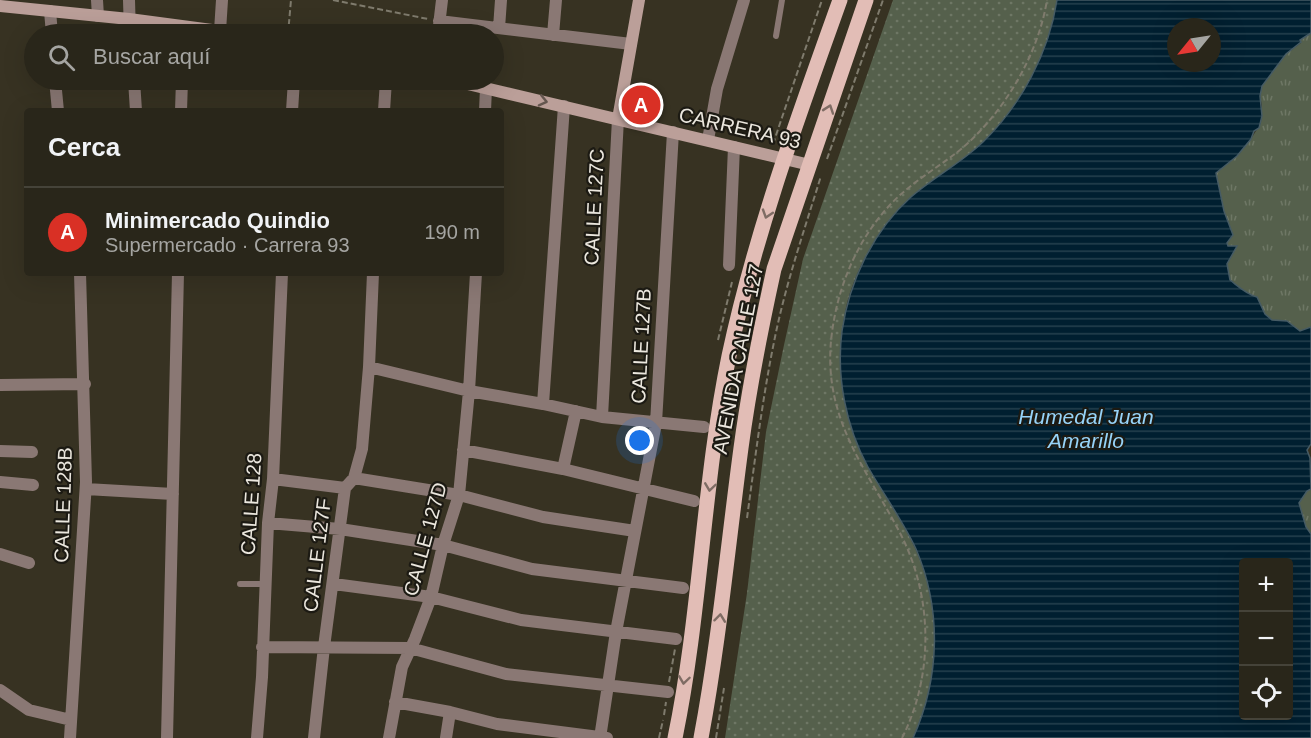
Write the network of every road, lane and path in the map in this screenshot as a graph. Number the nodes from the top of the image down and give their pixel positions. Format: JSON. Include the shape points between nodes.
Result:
{"nodes":[{"id":1,"x":97,"y":0,"type":"edge"},
{"id":2,"x":129,"y":0,"type":"edge"},
{"id":3,"x":222,"y":0,"type":"edge"},
{"id":4,"x":291,"y":0,"type":"edge"},
{"id":5,"x":333,"y":0,"type":"edge"},
{"id":6,"x":442,"y":0,"type":"edge"},
{"id":7,"x":501,"y":0,"type":"edge"},
{"id":8,"x":556,"y":0,"type":"edge"},
{"id":9,"x":639,"y":0,"type":"edge"},
{"id":10,"x":744,"y":0,"type":"edge"},
{"id":11,"x":782,"y":0,"type":"edge"},
{"id":12,"x":840,"y":0,"type":"edge"},
{"id":13,"x":866,"y":0,"type":"edge"},
{"id":14,"x":883,"y":0,"type":"edge"},
{"id":15,"x":1047,"y":0,"type":"edge"},
{"id":16,"x":0,"y":5,"type":"edge"},
{"id":17,"x":44,"y":7,"type":"edge"},
{"id":18,"x":98,"y":16,"type":"junction"},
{"id":19,"x":129,"y":19,"type":"junction"},
{"id":20,"x":439,"y":21,"type":"junction"},
{"id":21,"x":49,"y":24,"type":"edge"},
{"id":22,"x":129,"y":24,"type":"edge"},
{"id":23,"x":154,"y":24,"type":"edge"},
{"id":24,"x":220,"y":24,"type":"edge"},
{"id":25,"x":289,"y":24,"type":"edge"},
{"id":26,"x":439,"y":24,"type":"edge"},
{"id":27,"x":465,"y":24,"type":"edge"},
{"id":28,"x":499,"y":24,"type":"edge"},
{"id":29,"x":504,"y":29,"type":"edge"},
{"id":30,"x":553,"y":35,"type":"junction"},
{"id":31,"x":776,"y":36,"type":"dead end"},
{"id":32,"x":631,"y":44,"type":"junction"},
{"id":33,"x":56,"y":90,"type":"edge"},
{"id":34,"x":135,"y":90,"type":"edge"},
{"id":35,"x":182,"y":90,"type":"edge"},
{"id":36,"x":293,"y":90,"type":"edge"},
{"id":37,"x":385,"y":90,"type":"edge"},
{"id":38,"x":486,"y":90,"type":"edge"},
{"id":39,"x":495,"y":90,"type":"edge"},
{"id":40,"x":564,"y":106,"type":"junction"},
{"id":41,"x":58,"y":108,"type":"edge"},
{"id":42,"x":136,"y":108,"type":"edge"},
{"id":43,"x":181,"y":108,"type":"edge"},
{"id":44,"x":292,"y":108,"type":"edge"},
{"id":45,"x":384,"y":108,"type":"edge"},
{"id":46,"x":485,"y":108,"type":"edge"},
{"id":47,"x":618,"y":119,"type":"junction"},
{"id":48,"x":673,"y":132,"type":"junction"},
{"id":49,"x":708,"y":140,"type":"junction"},
{"id":50,"x":734,"y":147,"type":"junction"},
{"id":51,"x":784,"y":159,"type":"junction"},
{"id":52,"x":826,"y":162,"type":"dead end"},
{"id":53,"x":816,"y":169,"type":"junction"},
{"id":54,"x":729,"y":265,"type":"dead end"},
{"id":55,"x":80,"y":276,"type":"edge"},
{"id":56,"x":178,"y":276,"type":"edge"},
{"id":57,"x":282,"y":276,"type":"edge"},
{"id":58,"x":373,"y":276,"type":"edge"},
{"id":59,"x":476,"y":276,"type":"edge"},
{"id":60,"x":369,"y":367,"type":"junction"},
{"id":61,"x":85,"y":384,"type":"junction"},
{"id":62,"x":0,"y":385,"type":"edge"},
{"id":63,"x":470,"y":391,"type":"junction"},
{"id":64,"x":543,"y":404,"type":"junction"},
{"id":65,"x":576,"y":411,"type":"junction"},
{"id":66,"x":602,"y":417,"type":"junction"},
{"id":67,"x":656,"y":423,"type":"junction"},
{"id":68,"x":704,"y":427,"type":"dead end"},
{"id":69,"x":463,"y":450,"type":"junction"},
{"id":70,"x":0,"y":451,"type":"edge"},
{"id":71,"x":32,"y":453,"type":"dead end"},
{"id":72,"x":563,"y":469,"type":"junction"},
{"id":73,"x":354,"y":478,"type":"junction"},
{"id":74,"x":273,"y":479,"type":"junction"},
{"id":75,"x":0,"y":482,"type":"edge"},
{"id":76,"x":33,"y":485,"type":"dead end"},
{"id":77,"x":345,"y":488,"type":"junction"},
{"id":78,"x":86,"y":489,"type":"junction"},
{"id":79,"x":644,"y":489,"type":"junction"},
{"id":80,"x":173,"y":494,"type":"junction"},
{"id":81,"x":459,"y":495,"type":"junction"},
{"id":82,"x":694,"y":501,"type":"dead end"},
{"id":83,"x":268,"y":523,"type":"junction"},
{"id":84,"x":746,"y":526,"type":"dead end"},
{"id":85,"x":340,"y":529,"type":"junction"},
{"id":86,"x":635,"y":531,"type":"junction"},
{"id":87,"x":443,"y":545,"type":"junction"},
{"id":88,"x":0,"y":554,"type":"edge"},
{"id":89,"x":29,"y":563,"type":"dead end"},
{"id":90,"x":625,"y":580,"type":"junction"},
{"id":91,"x":240,"y":584,"type":"dead end"},
{"id":92,"x":265,"y":584,"type":"junction"},
{"id":93,"x":334,"y":584,"type":"junction"},
{"id":94,"x":683,"y":588,"type":"dead end"},
{"id":95,"x":431,"y":597,"type":"junction"},
{"id":96,"x":616,"y":632,"type":"junction"},
{"id":97,"x":676,"y":639,"type":"dead end"},
{"id":98,"x":262,"y":647,"type":"junction"},
{"id":99,"x":324,"y":647,"type":"junction"},
{"id":100,"x":410,"y":648,"type":"junction"},
{"id":101,"x":726,"y":678,"type":"dead end"},
{"id":102,"x":608,"y":686,"type":"junction"},
{"id":103,"x":0,"y":690,"type":"edge"},
{"id":104,"x":668,"y":692,"type":"dead end"},
{"id":105,"x":395,"y":702,"type":"junction"},
{"id":106,"x":450,"y":712,"type":"junction"},
{"id":107,"x":71,"y":720,"type":"junction"},
{"id":108,"x":547,"y":734,"type":"edge"},
{"id":109,"x":603,"y":737,"type":"edge"},
{"id":110,"x":70,"y":738,"type":"edge"},
{"id":111,"x":167,"y":738,"type":"edge"},
{"id":112,"x":257,"y":738,"type":"edge"},
{"id":113,"x":314,"y":738,"type":"edge"},
{"id":114,"x":389,"y":738,"type":"edge"},
{"id":115,"x":446,"y":738,"type":"edge"},
{"id":116,"x":675,"y":738,"type":"edge"},
{"id":117,"x":702,"y":738,"type":"edge"},
{"id":118,"x":716,"y":738,"type":"edge"},
{"id":119,"x":902,"y":738,"type":"edge"}],
"edges":[{"from":1,"to":18,"type":"street"},
{"from":2,"to":19,"type":"street"},
{"from":3,"to":24,"type":"street"},
{"from":4,"to":25,"type":"path"},
{"from":5,"to":20,"type":"path"},
{"from":6,"to":20,"type":"street"},
{"from":7,"to":28,"type":"street"},
{"from":8,"to":30,"type":"street"},
{"from":9,"to":32,"type":"street","name":"CALLE 127C"},
{"from":10,"to":49,"type":"street","via":[[717,89]]},
{"from":11,"to":31,"type":"lane"},
{"from":12,"to":51,"type":"main road","name":"AVENIDA CALLE 127"},
{"from":53,"to":13,"type":"main road","name":"AVENIDA CALLE 127","one_way":true},
{"from":14,"to":52,"type":"path"},
{"from":15,"to":119,"type":"path","via":[[1034,45],[1001,105],[972,139],[900,194],[879,217],[844,278],[836,308],[831,369],[842,426],[857,461],[907,547],[923,606],[924,669]]},
{"from":16,"to":17,"type":"street"},
{"from":17,"to":18,"type":"street"},
{"from":17,"to":21,"type":"street"},
{"from":18,"to":19,"type":"street"},
{"from":19,"to":22,"type":"street"},
{"from":19,"to":23,"type":"street"},
{"from":20,"to":26,"type":"street"},
{"from":20,"to":27,"type":"street"},
{"from":29,"to":30,"type":"street"},
{"from":30,"to":32,"type":"street"},
{"from":32,"to":47,"type":"street","name":"CALLE 127C"},
{"from":33,"to":41,"type":"street"},
{"from":34,"to":42,"type":"street"},
{"from":35,"to":43,"type":"street"},
{"from":36,"to":44,"type":"street"},
{"from":37,"to":45,"type":"street"},
{"from":38,"to":46,"type":"street"},
{"from":39,"to":40,"type":"street","name":"CARRERA 93","one_way":true},
{"from":40,"to":47,"type":"street","name":"CARRERA 93"},
{"from":40,"to":64,"type":"street"},
{"from":47,"to":48,"type":"street","name":"CARRERA 93"},
{"from":47,"to":66,"type":"street","name":"CALLE 127C"},
{"from":48,"to":49,"type":"street","name":"CARRERA 93"},
{"from":48,"to":67,"type":"street","name":"CALLE 127B"},
{"from":49,"to":50,"type":"street","name":"CARRERA 93"},
{"from":50,"to":51,"type":"street","name":"CARRERA 93"},
{"from":50,"to":54,"type":"street"},
{"from":51,"to":53,"type":"street","name":"CARRERA 93"},
{"from":51,"to":116,"type":"main road","name":"AVENIDA CALLE 127","one_way":true,"via":[[753,257],[729,356]]},
{"from":53,"to":84,"type":"path","via":[[774,341]]},
{"from":117,"to":53,"type":"main road","name":"AVENIDA CALLE 127","one_way":true,"via":[[755,357],[774,269]]},
{"from":55,"to":61,"type":"street","name":"CALLE 128B"},
{"from":56,"to":80,"type":"street"},
{"from":57,"to":74,"type":"street","name":"CALLE 128"},
{"from":58,"to":60,"type":"street","name":"CALLE 127F"},
{"from":59,"to":63,"type":"street","name":"CALLE 127D"},
{"from":60,"to":63,"type":"street"},
{"from":60,"to":73,"type":"street","name":"CALLE 127F","via":[[362,449]]},
{"from":61,"to":62,"type":"street"},
{"from":61,"to":78,"type":"street","name":"CALLE 128B"},
{"from":63,"to":64,"type":"street"},
{"from":63,"to":69,"type":"street","name":"CALLE 127D"},
{"from":64,"to":65,"type":"street"},
{"from":65,"to":66,"type":"street"},
{"from":65,"to":72,"type":"street"},
{"from":66,"to":67,"type":"street"},
{"from":67,"to":68,"type":"street"},
{"from":67,"to":79,"type":"street","name":"CALLE 127B"},
{"from":69,"to":72,"type":"street"},
{"from":69,"to":81,"type":"street","name":"CALLE 127D"},
{"from":70,"to":71,"type":"street"},
{"from":72,"to":79,"type":"street"},
{"from":73,"to":77,"type":"street","name":"CALLE 127F"},
{"from":73,"to":81,"type":"street"},
{"from":74,"to":77,"type":"street"},
{"from":74,"to":83,"type":"street","name":"CALLE 128"},
{"from":75,"to":76,"type":"street"},
{"from":77,"to":85,"type":"street","name":"CALLE 127F"},
{"from":78,"to":80,"type":"street"},
{"from":78,"to":107,"type":"street","name":"CALLE 128B"},
{"from":79,"to":82,"type":"street"},
{"from":79,"to":86,"type":"street","name":"CALLE 127B"},
{"from":80,"to":111,"type":"street"},
{"from":81,"to":86,"type":"street","via":[[543,517]]},
{"from":81,"to":87,"type":"street","name":"CALLE 127D"},
{"from":83,"to":85,"type":"street"},
{"from":83,"to":92,"type":"street","name":"CALLE 128"},
{"from":85,"to":87,"type":"street"},
{"from":85,"to":93,"type":"street","name":"CALLE 127F"},
{"from":86,"to":90,"type":"street","name":"CALLE 127B"},
{"from":87,"to":90,"type":"street","via":[[532,569]]},
{"from":87,"to":95,"type":"street","name":"CALLE 127D"},
{"from":88,"to":89,"type":"street"},
{"from":90,"to":94,"type":"street"},
{"from":90,"to":96,"type":"street","name":"CALLE 127B"},
{"from":91,"to":92,"type":"lane"},
{"from":92,"to":98,"type":"street","name":"CALLE 128"},
{"from":93,"to":95,"type":"street"},
{"from":93,"to":99,"type":"street","name":"CALLE 127F"},
{"from":95,"to":96,"type":"street","via":[[521,621]]},
{"from":95,"to":100,"type":"street","name":"CALLE 127D"},
{"from":96,"to":97,"type":"street"},
{"from":96,"to":102,"type":"street","name":"CALLE 127B"},
{"from":98,"to":99,"type":"street"},
{"from":98,"to":112,"type":"street","name":"CALLE 128"},
{"from":99,"to":100,"type":"street"},
{"from":99,"to":113,"type":"street","name":"CALLE 127F"},
{"from":100,"to":102,"type":"street","via":[[506,674]]},
{"from":100,"to":105,"type":"street","name":"CALLE 127D"},
{"from":101,"to":118,"type":"path"},
{"from":102,"to":104,"type":"street"},
{"from":102,"to":109,"type":"street","name":"CALLE 127B"},
{"from":103,"to":107,"type":"street","via":[[29,710]]},
{"from":105,"to":106,"type":"street"},
{"from":105,"to":114,"type":"street","name":"CALLE 127D"},
{"from":106,"to":108,"type":"street"},
{"from":106,"to":115,"type":"street"},
{"from":107,"to":110,"type":"street","name":"CALLE 128B"},
{"from":108,"to":109,"type":"street"}]}
